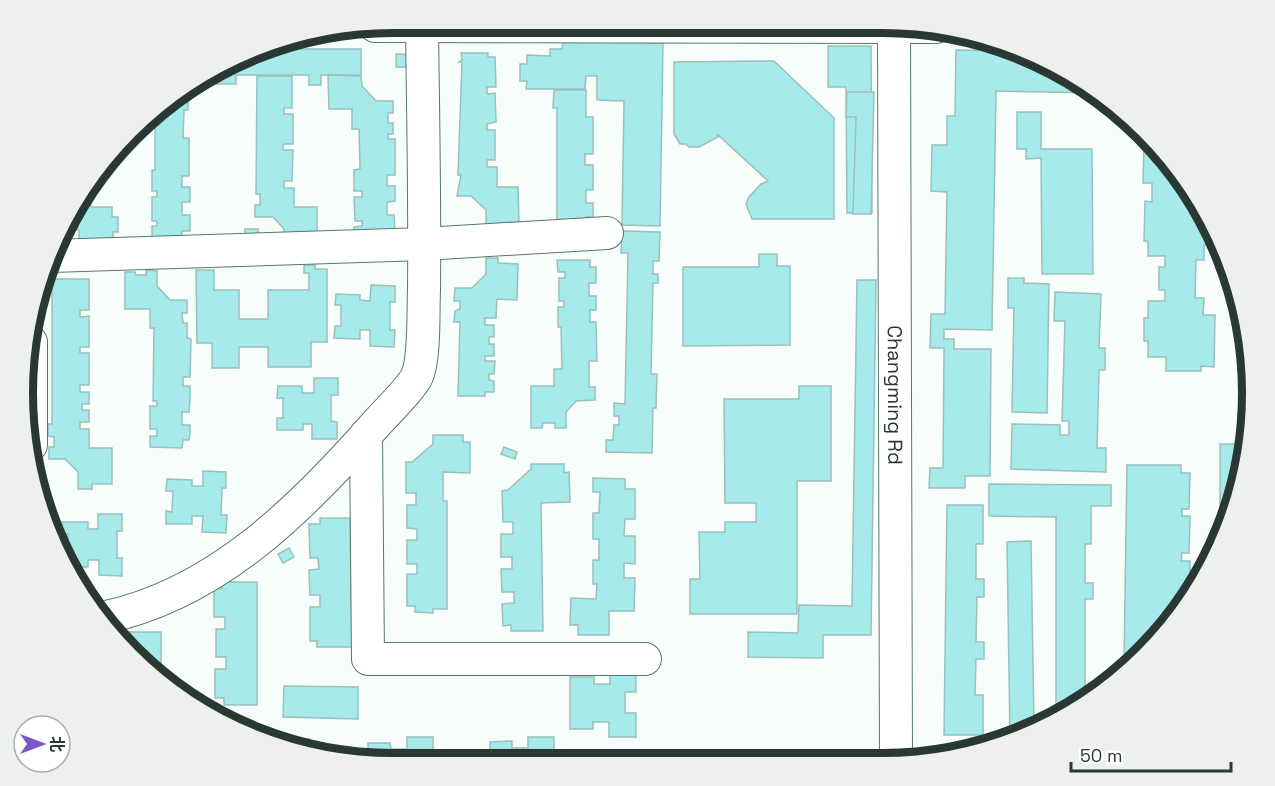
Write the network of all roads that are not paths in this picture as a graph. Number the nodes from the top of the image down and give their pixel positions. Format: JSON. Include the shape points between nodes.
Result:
{"nodes":[{"id":1,"x":422,"y":33,"type":"edge"},
{"id":2,"x":894,"y":34,"type":"edge"},
{"id":3,"x":607,"y":233,"type":"dead end"},
{"id":4,"x":424,"y":244,"type":"junction"},
{"id":5,"x":60,"y":256,"type":"edge"},
{"id":6,"x":366,"y":435,"type":"junction"},
{"id":7,"x":111,"y":616,"type":"edge"},
{"id":8,"x":645,"y":659,"type":"dead end"},
{"id":9,"x":896,"y":752,"type":"edge"}],
"edges":[{"from":1,"to":4,"type":"street"},
{"from":2,"to":9,"type":"street","name":"Changming Rd"},
{"from":3,"to":4,"type":"street"},
{"from":4,"to":5,"type":"street"},
{"from":4,"to":6,"type":"street","via":[[423,325],[417,376]]},
{"from":6,"to":7,"type":"street","via":[[254,546],[194,585]]},
{"from":6,"to":8,"type":"street","via":[[368,659]]}]}
